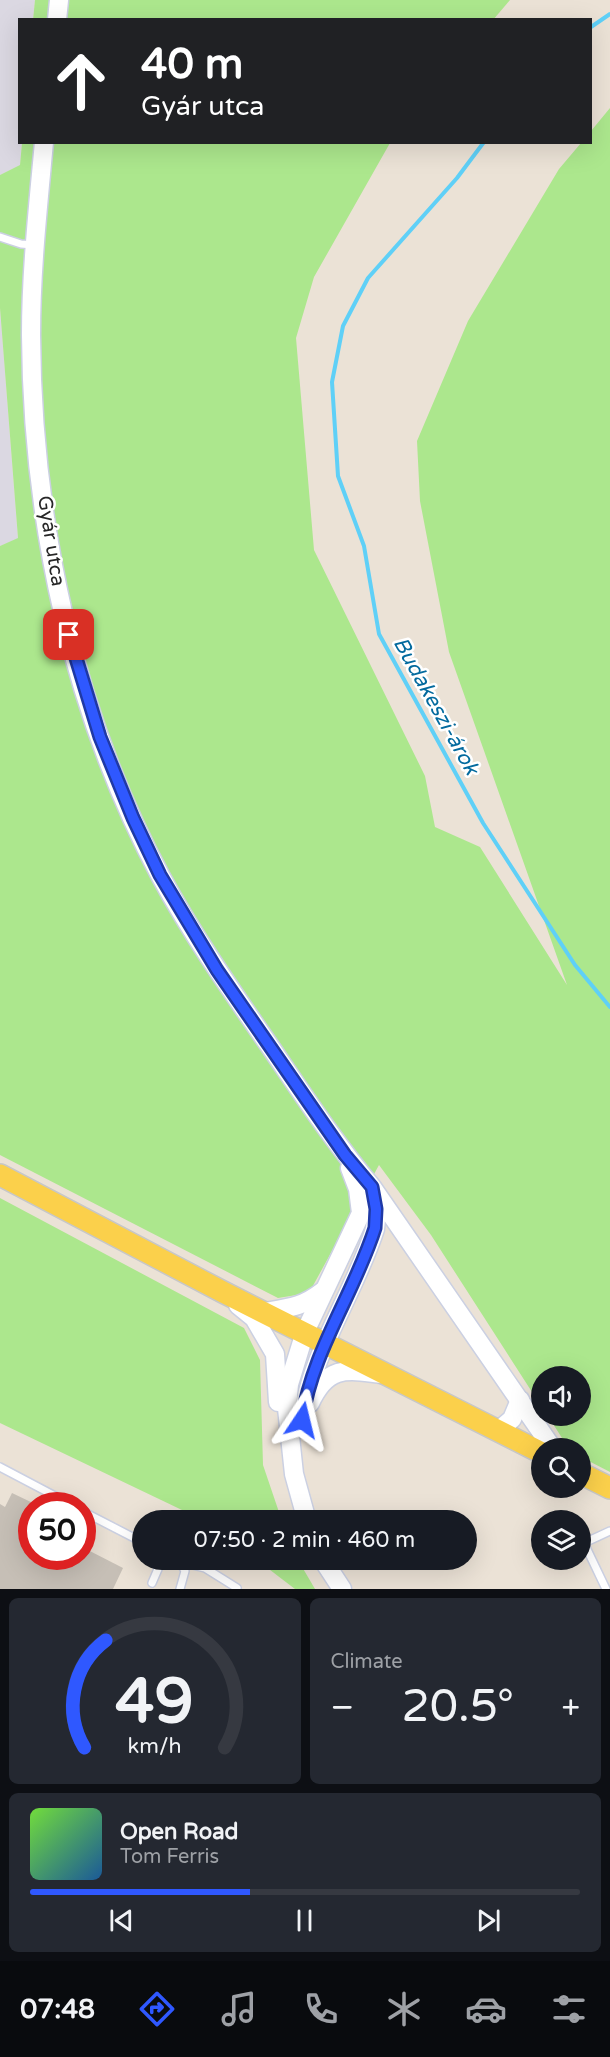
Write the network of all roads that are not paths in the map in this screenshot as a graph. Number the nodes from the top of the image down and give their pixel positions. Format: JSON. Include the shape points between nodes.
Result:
{"nodes":[{"id":1,"x":59,"y":0,"type":"edge"},
{"id":2,"x":57,"y":18,"type":"edge"},
{"id":3,"x":44,"y":144,"type":"edge"},
{"id":4,"x":0,"y":237,"type":"edge"},
{"id":5,"x":34,"y":244,"type":"junction"},
{"id":6,"x":345,"y":1155,"type":"junction"},
{"id":7,"x":0,"y":1175,"type":"edge"},
{"id":8,"x":372,"y":1187,"type":"junction"},
{"id":9,"x":325,"y":1290,"type":"junction"},
{"id":10,"x":223,"y":1292,"type":"junction"},
{"id":11,"x":264,"y":1312,"type":"junction"},
{"id":12,"x":305,"y":1332,"type":"junction"},
{"id":13,"x":325,"y":1343,"type":"junction"},
{"id":14,"x":384,"y":1374,"type":"junction"},
{"id":15,"x":520,"y":1400,"type":"junction"},
{"id":16,"x":302,"y":1420,"type":"junction"},
{"id":17,"x":499,"y":1430,"type":"junction"},
{"id":18,"x":546,"y":1438,"type":"edge"},
{"id":19,"x":531,"y":1447,"type":"edge"},
{"id":20,"x":0,"y":1467,"type":"edge"},
{"id":21,"x":294,"y":1474,"type":"junction"},
{"id":22,"x":591,"y":1478,"type":"edge"},
{"id":23,"x":610,"y":1488,"type":"edge"},
{"id":24,"x":47,"y":1492,"type":"edge"},
{"id":25,"x":304,"y":1510,"type":"edge"},
{"id":26,"x":96,"y":1518,"type":"edge"},
{"id":27,"x":610,"y":1531,"type":"edge"},
{"id":28,"x":132,"y":1537,"type":"edge"},
{"id":29,"x":158,"y":1570,"type":"edge"},
{"id":30,"x":184,"y":1570,"type":"edge"},
{"id":31,"x":208,"y":1570,"type":"edge"},
{"id":32,"x":330,"y":1570,"type":"edge"},
{"id":33,"x":152,"y":1583,"type":"dead end"},
{"id":34,"x":237,"y":1588,"type":"edge"},
{"id":35,"x":180,"y":1589,"type":"edge"},
{"id":36,"x":342,"y":1589,"type":"edge"},
{"id":37,"x":606,"y":1589,"type":"edge"}],
"edges":[{"from":1,"to":2,"type":"main road"},
{"from":3,"to":5,"type":"main road","name":"Gyár utca"},
{"from":4,"to":5,"type":"lane"},
{"from":5,"to":6,"type":"main road","name":"Gyár utca","via":[[33,385],[48,531],[69,635],[100,737],[133,818],[188,924]]},
{"from":6,"to":8,"type":"main road","name":"Gyár utca"},
{"from":6,"to":9,"type":"main road","name":"Gyár utca","via":[[358,1189],[361,1213]]},
{"from":7,"to":10,"type":"main road"},
{"from":8,"to":13,"type":"main road","via":[[375,1228]]},
{"from":8,"to":15,"type":"main road","name":"Gyár utca"},
{"from":9,"to":11,"type":"main road","via":[[309,1302]]},
{"from":9,"to":12,"type":"main road","name":"Gyár utca"},
{"from":10,"to":11,"type":"main road"},
{"from":10,"to":21,"type":"main road","via":[[254,1318],[275,1354],[277,1398]]},
{"from":11,"to":12,"type":"main road"},
{"from":12,"to":13,"type":"main road"},
{"from":12,"to":21,"type":"main road","name":"Gyár utca","via":[[292,1367],[287,1408]]},
{"from":13,"to":14,"type":"main road"},
{"from":13,"to":16,"type":"main road","via":[[311,1376]]},
{"from":14,"to":16,"type":"main road","via":[[334,1373],[318,1386]]},
{"from":14,"to":17,"type":"main road"},
{"from":15,"to":17,"type":"main road","via":[[512,1419]]},
{"from":15,"to":18,"type":"main road","name":"Gyár utca"},
{"from":16,"to":21,"type":"main road"},
{"from":17,"to":19,"type":"main road"},
{"from":20,"to":24,"type":"lane"},
{"from":21,"to":25,"type":"main road"},
{"from":22,"to":23,"type":"main road"},
{"from":26,"to":28,"type":"lane"},
{"from":27,"to":37,"type":"lane","via":[[584,1543]]},
{"from":29,"to":33,"type":"lane"},
{"from":30,"to":35,"type":"lane"},
{"from":31,"to":34,"type":"lane"},
{"from":32,"to":36,"type":"main road"}]}
